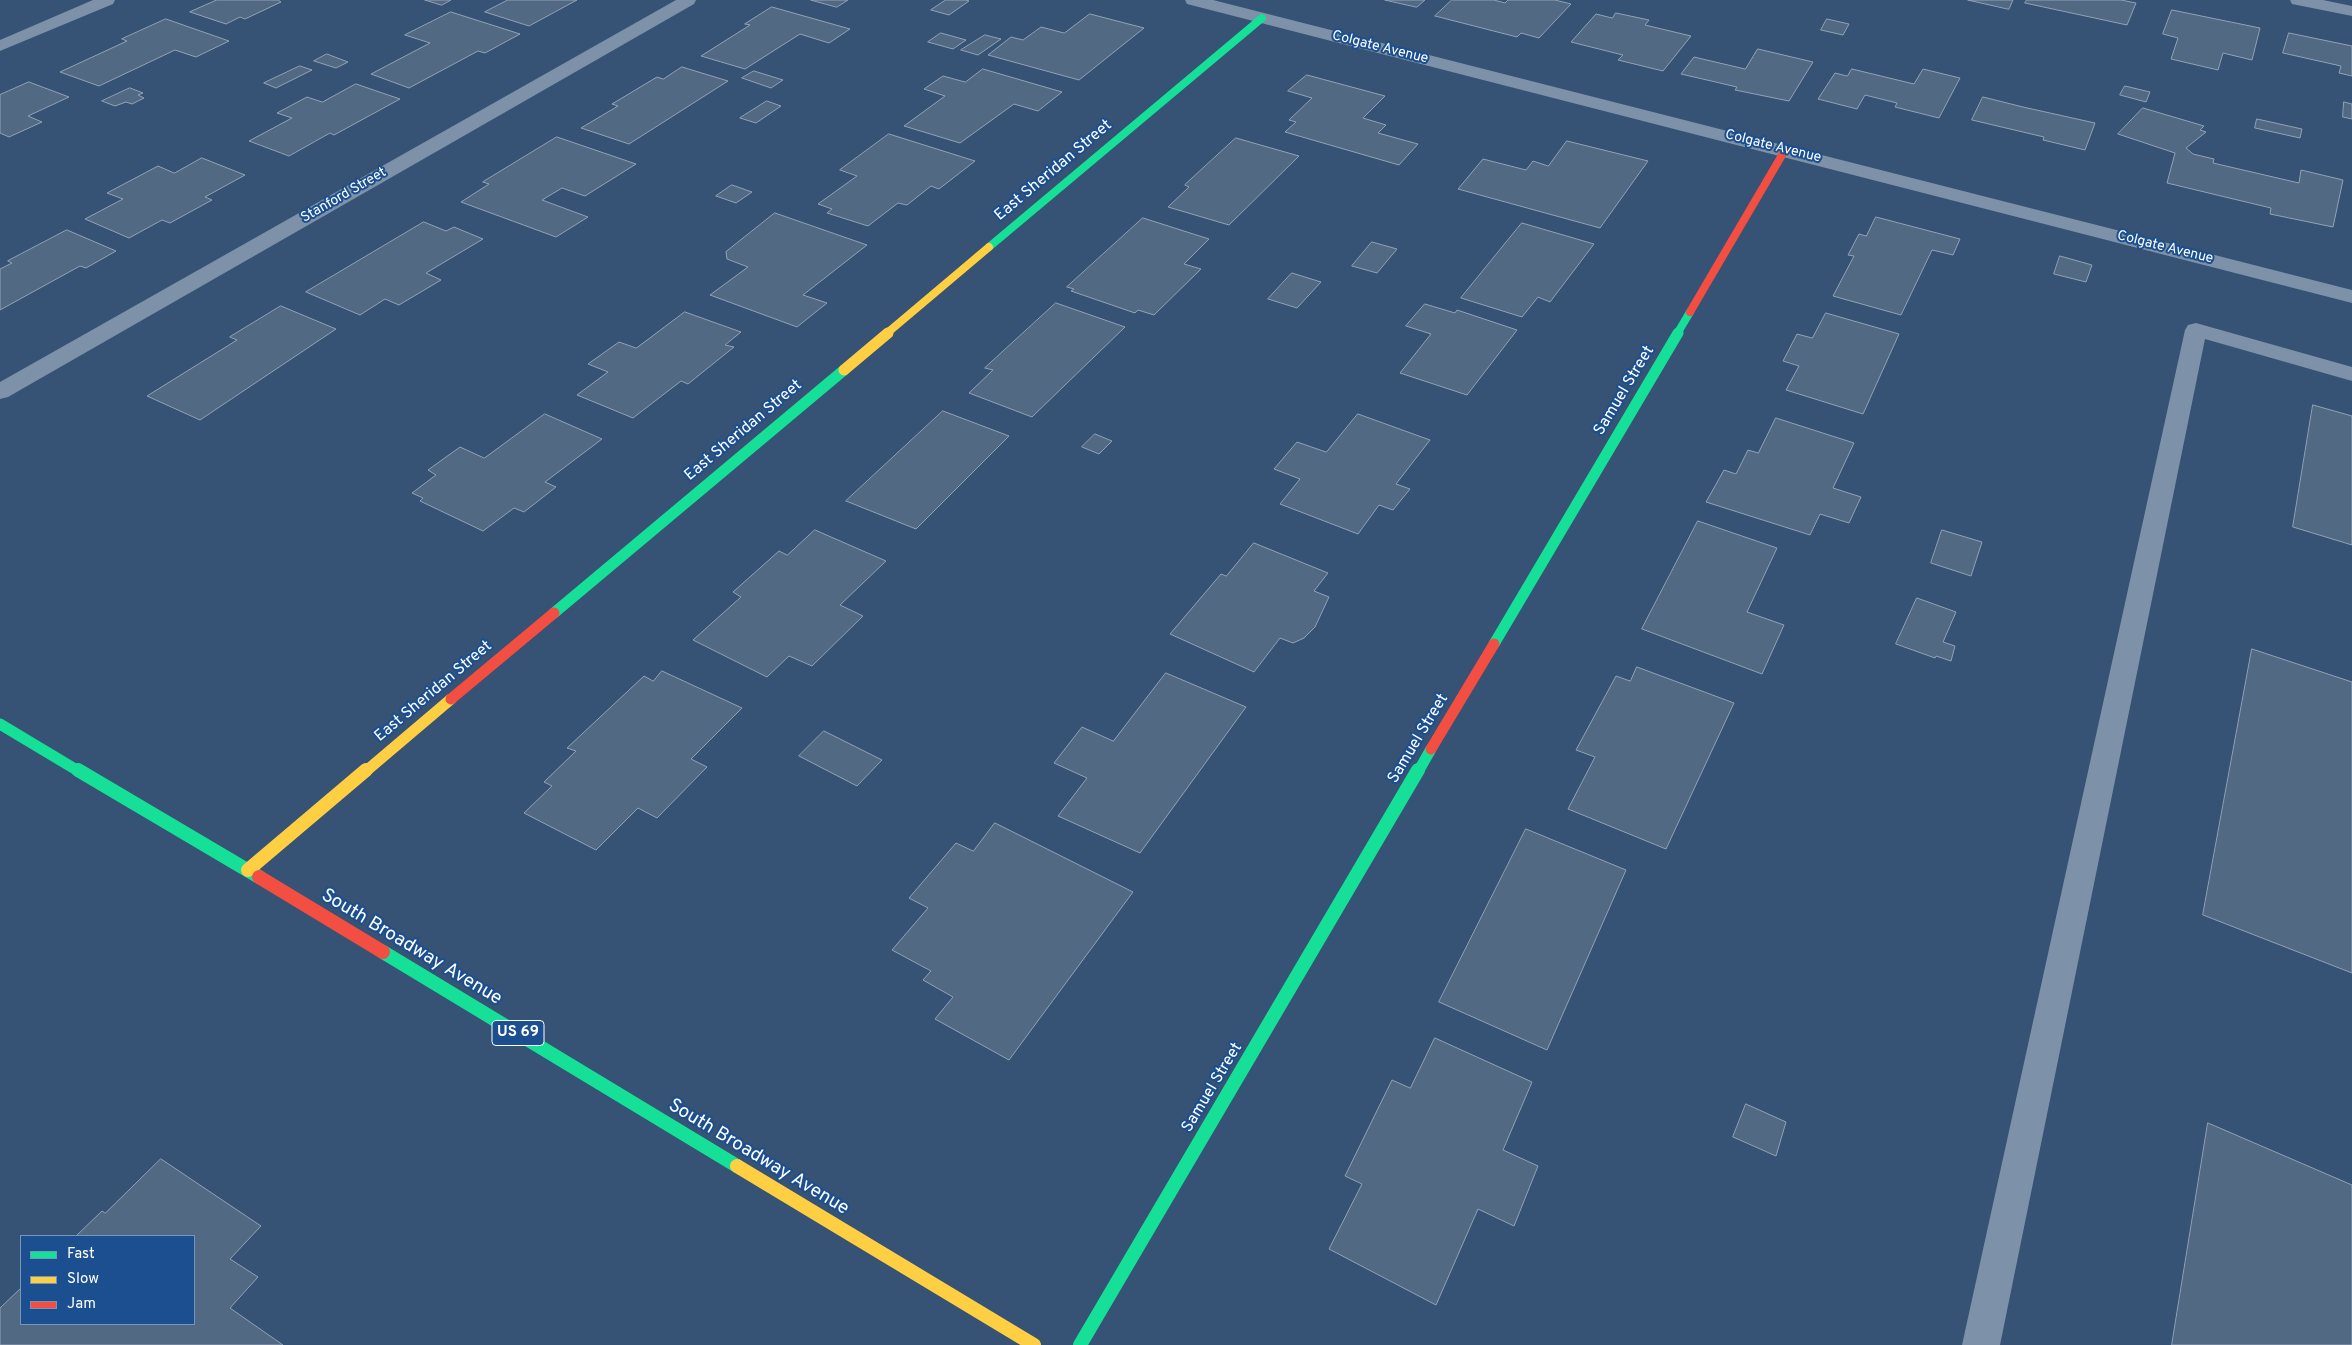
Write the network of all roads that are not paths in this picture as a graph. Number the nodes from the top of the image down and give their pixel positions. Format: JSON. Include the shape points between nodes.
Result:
{"nodes":[{"id":1,"x":107,"y":0,"type":"edge"},
{"id":2,"x":688,"y":0,"type":"edge"},
{"id":3,"x":1193,"y":0,"type":"edge"},
{"id":4,"x":2298,"y":0,"type":"edge"},
{"id":5,"x":2352,"y":11,"type":"edge"},
{"id":6,"x":1262,"y":18,"type":"junction"},
{"id":7,"x":0,"y":46,"type":"edge"},
{"id":8,"x":1786,"y":150,"type":"junction"},
{"id":9,"x":2352,"y":297,"type":"edge"},
{"id":10,"x":2352,"y":374,"type":"edge"},
{"id":11,"x":0,"y":392,"type":"edge"},
{"id":12,"x":0,"y":724,"type":"edge"},
{"id":13,"x":248,"y":870,"type":"junction"},
{"id":14,"x":1034,"y":1345,"type":"edge"},
{"id":15,"x":1080,"y":1345,"type":"edge"},
{"id":16,"x":1981,"y":1345,"type":"edge"}],
"edges":[{"from":1,"to":7,"type":"street"},
{"from":2,"to":11,"type":"street","name":"Stanford Street"},
{"from":3,"to":6,"type":"street","name":"Colgate Avenue"},
{"from":4,"to":5,"type":"street"},
{"from":6,"to":8,"type":"street","name":"Colgate Avenue"},
{"from":6,"to":13,"type":"street","name":"East Sheridan Street"},
{"from":8,"to":9,"type":"street","name":"Colgate Avenue"},
{"from":8,"to":15,"type":"street","name":"Samuel Street"},
{"from":10,"to":16,"type":"street","via":[[2196,330]]},
{"from":12,"to":13,"type":"street","name":"South Broadway Avenue","number":"US 69"},
{"from":13,"to":14,"type":"street","name":"South Broadway Avenue","number":"US 69"}]}
